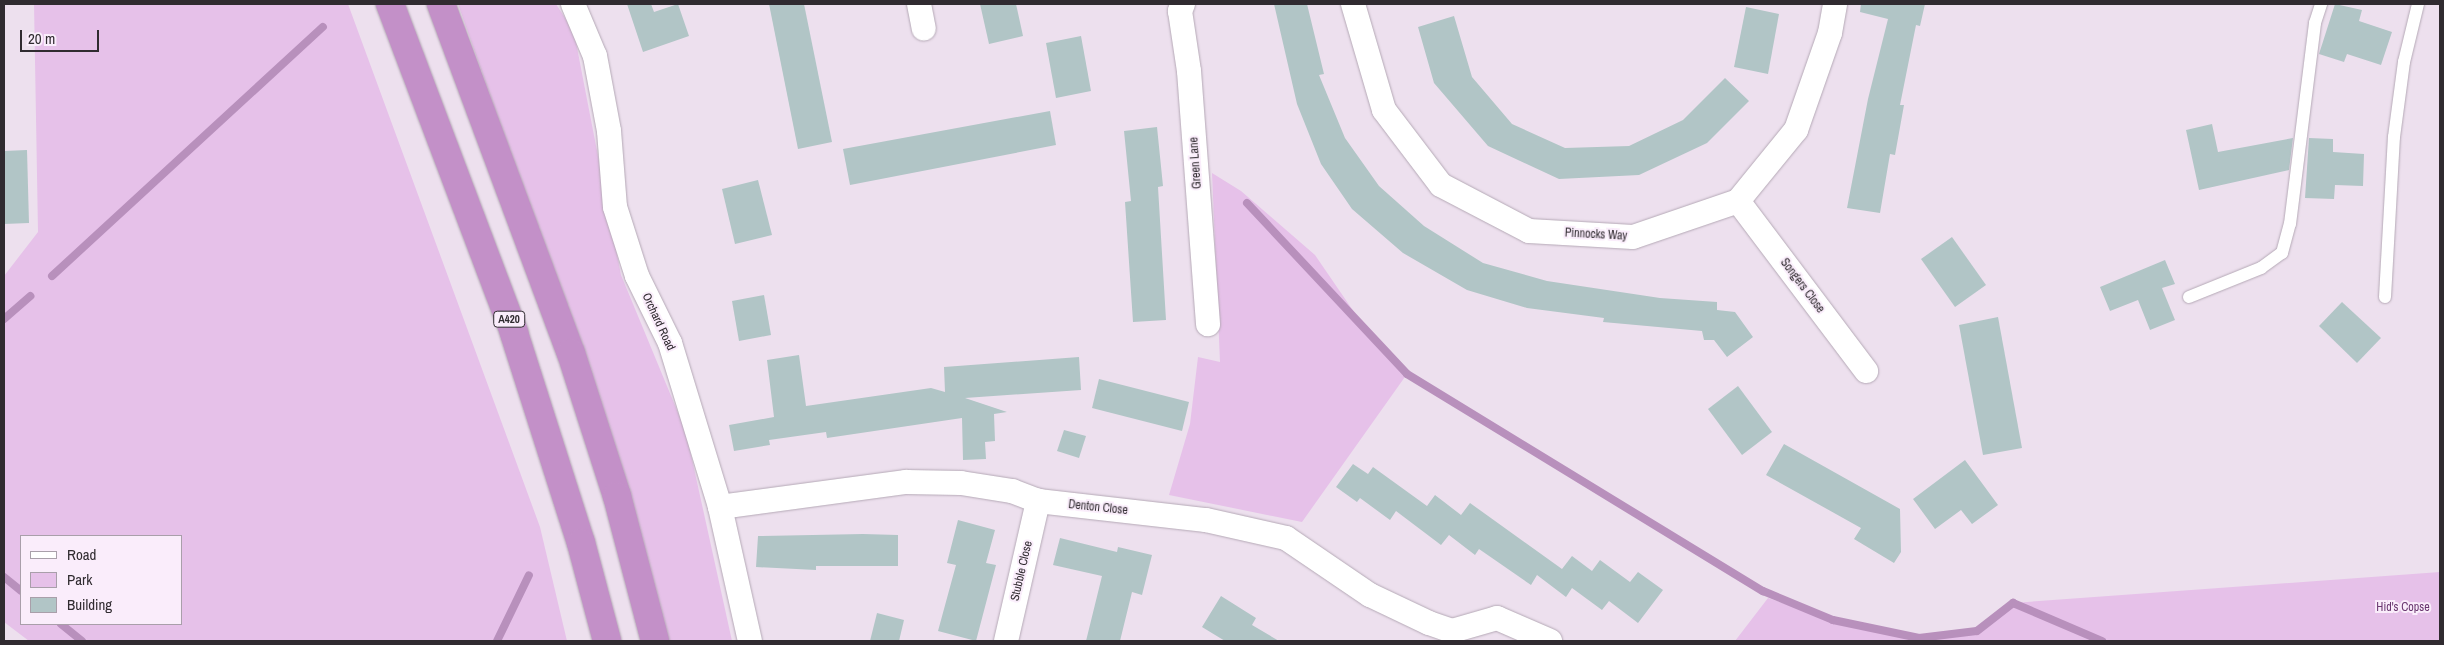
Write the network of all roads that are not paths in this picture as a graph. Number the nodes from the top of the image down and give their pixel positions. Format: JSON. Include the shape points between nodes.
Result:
{"nodes":[{"id":1,"x":390,"y":4,"type":"edge"},
{"id":2,"x":441,"y":4,"type":"edge"},
{"id":3,"x":573,"y":4,"type":"edge"},
{"id":4,"x":920,"y":4,"type":"edge"},
{"id":5,"x":1183,"y":4,"type":"edge"},
{"id":6,"x":1353,"y":4,"type":"edge"},
{"id":7,"x":1835,"y":4,"type":"edge"},
{"id":8,"x":2321,"y":4,"type":"edge"},
{"id":9,"x":2418,"y":4,"type":"edge"},
{"id":10,"x":924,"y":29,"type":"dead end"},
{"id":11,"x":1738,"y":201,"type":"junction"},
{"id":12,"x":2189,"y":297,"type":"dead end"},
{"id":13,"x":2385,"y":297,"type":"dead end"},
{"id":14,"x":1208,"y":324,"type":"dead end"},
{"id":15,"x":1866,"y":371,"type":"dead end"},
{"id":16,"x":1038,"y":501,"type":"junction"},
{"id":17,"x":720,"y":507,"type":"junction"},
{"id":18,"x":1453,"y":636,"type":"edge"},
{"id":19,"x":606,"y":641,"type":"edge"},
{"id":20,"x":655,"y":641,"type":"edge"},
{"id":21,"x":750,"y":641,"type":"edge"},
{"id":22,"x":1006,"y":641,"type":"edge"},
{"id":23,"x":1550,"y":641,"type":"edge"}],
"edges":[{"from":1,"to":19,"type":"highway","number":"A420","via":[[517,342],[578,534]]},
{"from":2,"to":20,"type":"highway","via":[[571,354],[617,496]]},
{"from":3,"to":17,"type":"street","name":"Orchard Road","via":[[594,56],[609,131],[616,207],[637,276],[670,343]]},
{"from":4,"to":10,"type":"street"},
{"from":5,"to":14,"type":"street","name":"Green Lane","via":[[1180,11],[1189,71]]},
{"from":6,"to":11,"type":"street","name":"Pinnocks Way","via":[[1384,110],[1441,185],[1529,231],[1634,237]]},
{"from":7,"to":11,"type":"street","via":[[1830,33],[1796,130]]},
{"from":8,"to":12,"type":"lane","via":[[2315,23],[2290,224],[2282,253],[2261,268]]},
{"from":9,"to":13,"type":"lane","via":[[2404,62],[2394,137]]},
{"from":11,"to":15,"type":"street","name":"Songers Close"},
{"from":16,"to":17,"type":"street","name":"Denton Close","via":[[1012,490],[961,483],[906,482]]},
{"from":16,"to":18,"type":"street","name":"Denton Close","via":[[1206,520],[1286,538],[1370,595]]},
{"from":16,"to":22,"type":"street","name":"Stubble Close"},
{"from":17,"to":21,"type":"street","name":"Orchard Road"},
{"from":18,"to":23,"type":"street","name":"Denton Close","via":[[1497,618]]}]}
